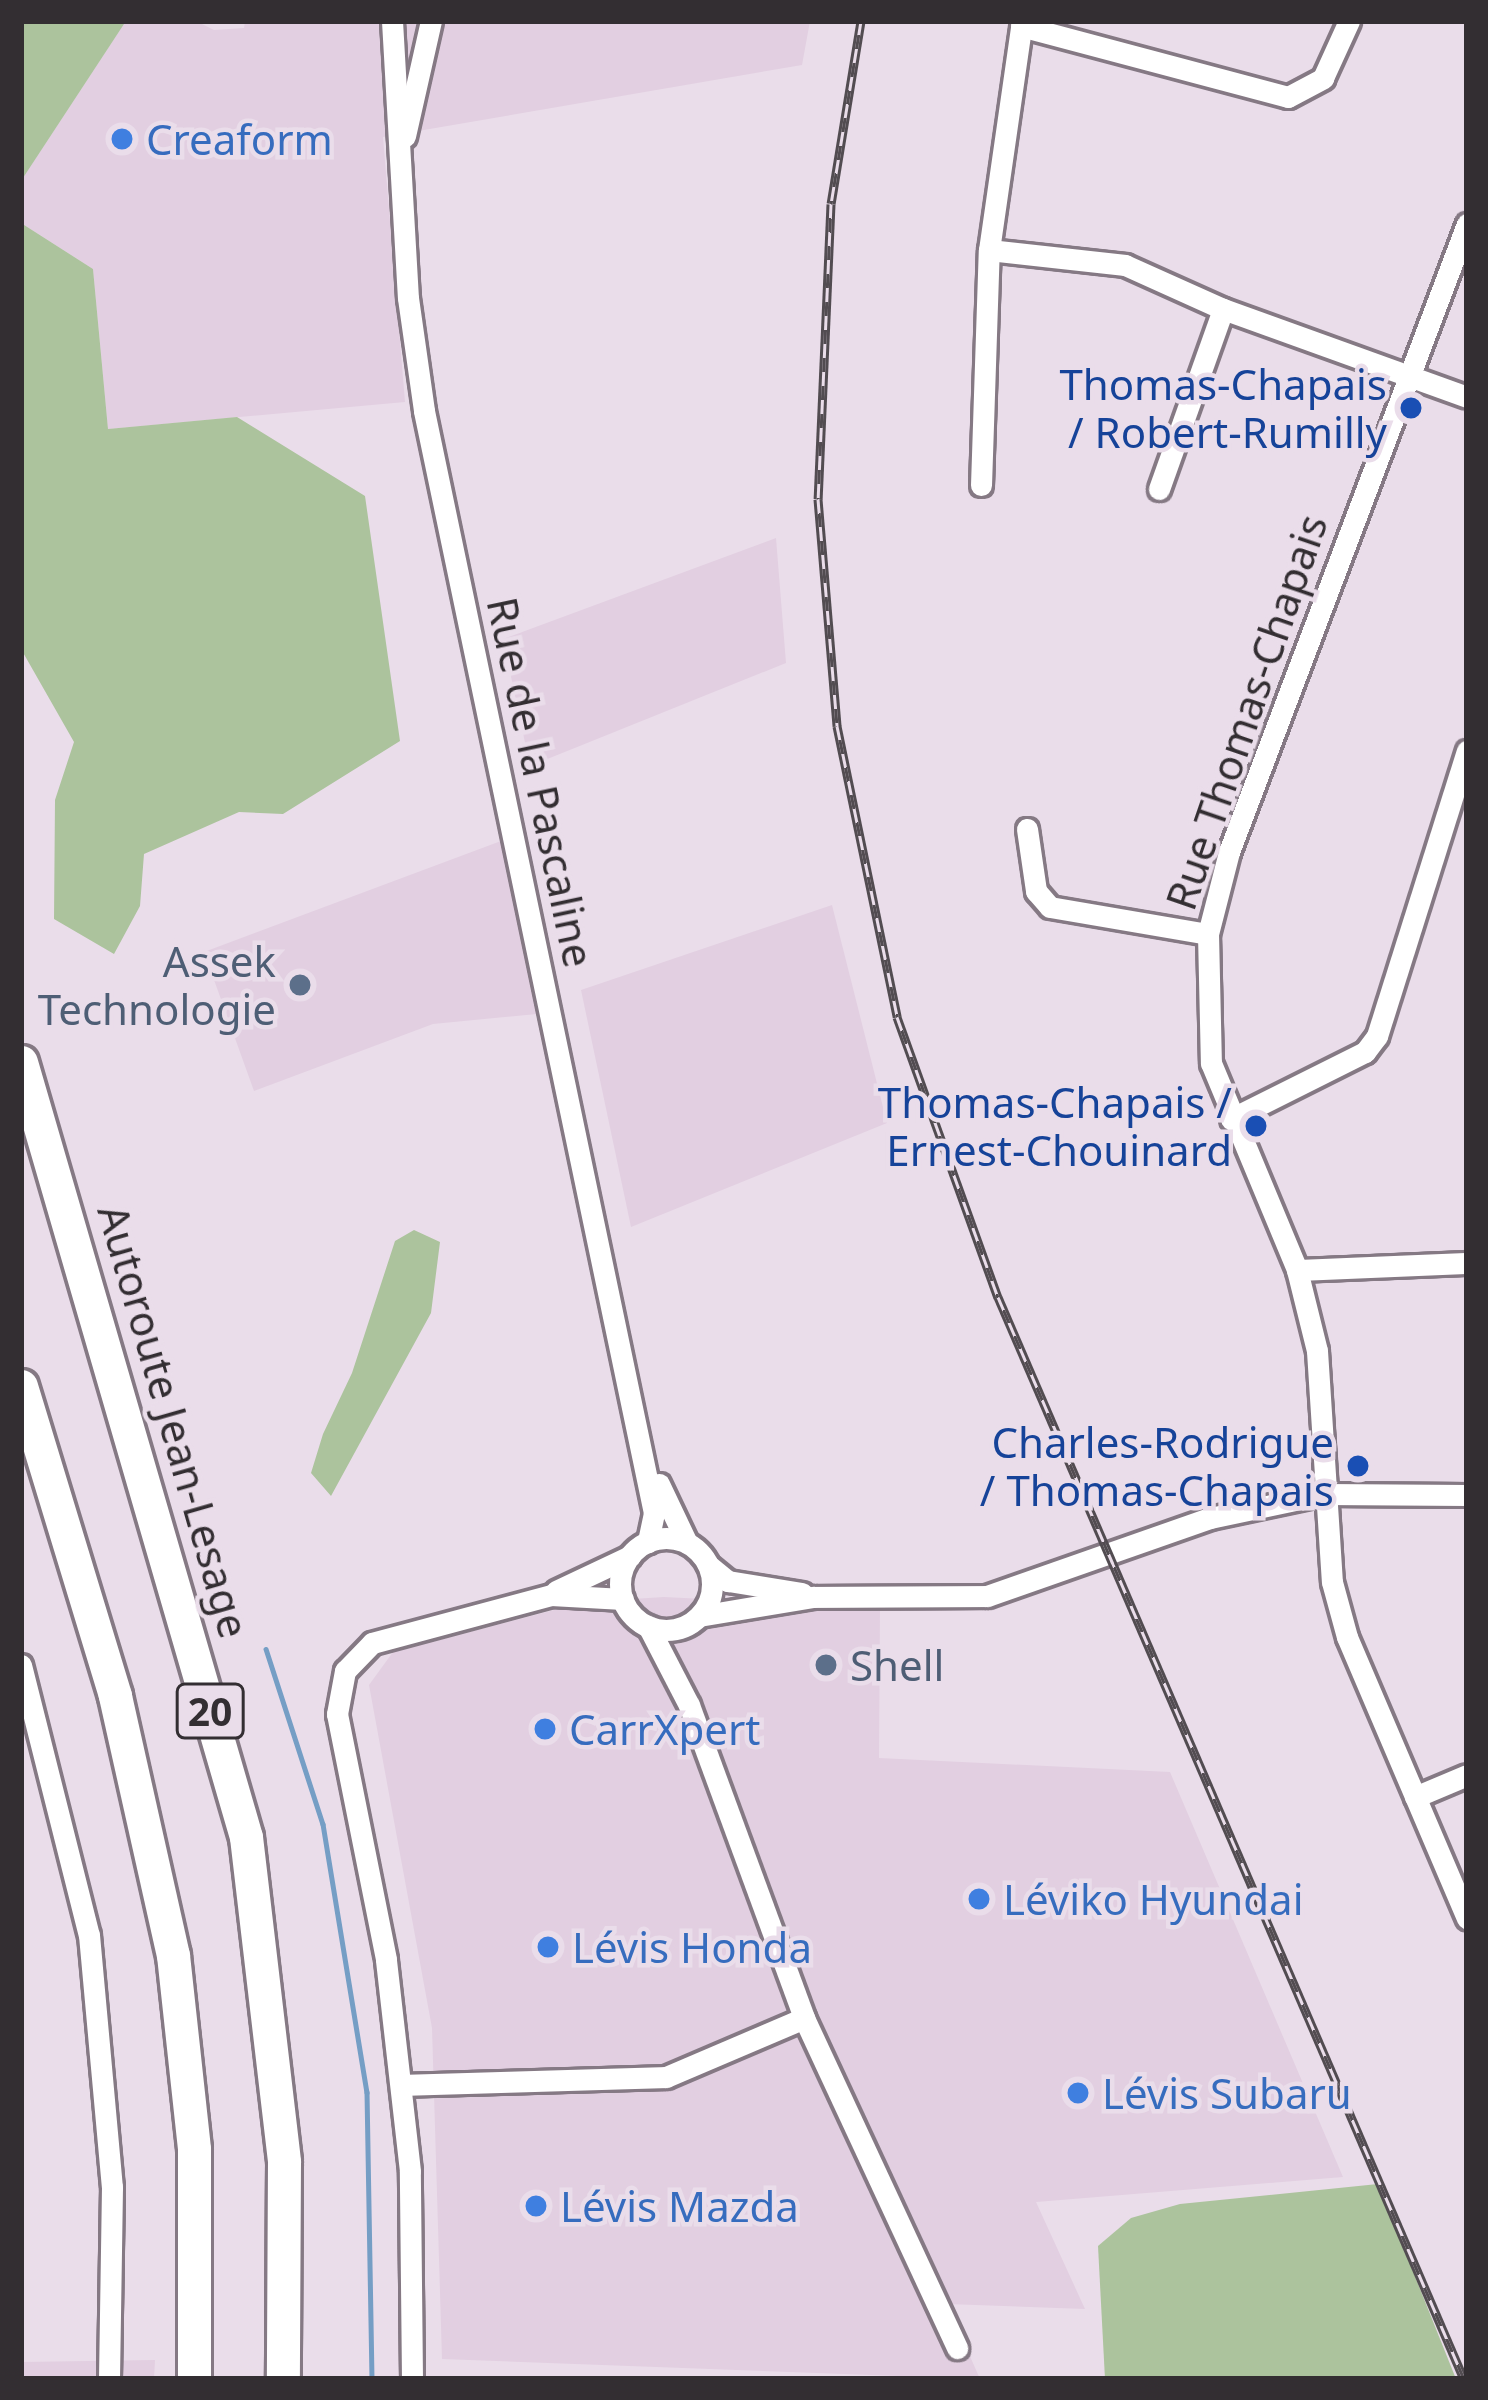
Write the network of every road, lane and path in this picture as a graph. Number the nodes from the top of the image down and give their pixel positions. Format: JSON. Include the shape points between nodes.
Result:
{"nodes":[{"id":1,"x":392,"y":21,"type":"edge"},
{"id":2,"x":431,"y":21,"type":"edge"},
{"id":3,"x":1349,"y":21,"type":"edge"},
{"id":4,"x":1021,"y":23,"type":"edge"},
{"id":5,"x":398,"y":172,"type":"junction"},
{"id":6,"x":1467,"y":224,"type":"edge"},
{"id":7,"x":989,"y":250,"type":"junction"},
{"id":8,"x":1223,"y":310,"type":"junction"},
{"id":9,"x":1404,"y":377,"type":"junction"},
{"id":10,"x":1467,"y":397,"type":"edge"},
{"id":11,"x":981,"y":485,"type":"dead end"},
{"id":12,"x":1159,"y":489,"type":"dead end"},
{"id":13,"x":1467,"y":751,"type":"edge"},
{"id":14,"x":1459,"y":798,"type":"edge"},
{"id":15,"x":1027,"y":829,"type":"dead end"},
{"id":16,"x":1208,"y":934,"type":"junction"},
{"id":17,"x":21,"y":1062,"type":"edge"},
{"id":18,"x":1232,"y":1119,"type":"junction"},
{"id":19,"x":1467,"y":1263,"type":"edge"},
{"id":20,"x":1298,"y":1270,"type":"junction"},
{"id":21,"x":21,"y":1386,"type":"edge"},
{"id":22,"x":630,"y":1404,"type":"junction"},
{"id":23,"x":1324,"y":1494,"type":"junction"},
{"id":24,"x":1467,"y":1495,"type":"edge"},
{"id":25,"x":687,"y":1543,"type":"junction"},
{"id":26,"x":639,"y":1549,"type":"junction"},
{"id":27,"x":708,"y":1565,"type":"junction"},
{"id":28,"x":551,"y":1595,"type":"junction"},
{"id":29,"x":813,"y":1597,"type":"junction"},
{"id":30,"x":622,"y":1599,"type":"junction"},
{"id":31,"x":692,"y":1621,"type":"junction"},
{"id":32,"x":648,"y":1626,"type":"junction"},
{"id":33,"x":21,"y":1665,"type":"edge"},
{"id":34,"x":689,"y":1705,"type":"junction"},
{"id":35,"x":1467,"y":1774,"type":"edge"},
{"id":36,"x":1415,"y":1797,"type":"junction"},
{"id":37,"x":1467,"y":1919,"type":"edge"},
{"id":38,"x":804,"y":2018,"type":"junction"},
{"id":39,"x":402,"y":2085,"type":"junction"},
{"id":40,"x":287,"y":2286,"type":"junction"},
{"id":41,"x":957,"y":2348,"type":"dead end"},
{"id":42,"x":192,"y":2372,"type":"edge"},
{"id":43,"x":109,"y":2379,"type":"edge"},
{"id":44,"x":283,"y":2379,"type":"edge"},
{"id":45,"x":293,"y":2379,"type":"edge"},
{"id":46,"x":412,"y":2379,"type":"edge"}],
"edges":[{"from":1,"to":5,"type":"street","name":"Rue de la Pascaline"},
{"from":2,"to":5,"type":"street","name":"Rue de la Pascaline"},
{"from":3,"to":4,"type":"street","via":[[1323,78],[1288,97]]},
{"from":4,"to":7,"type":"street"},
{"from":5,"to":22,"type":"street","name":"Rue de la Pascaline","via":[[424,411]]},
{"from":6,"to":9,"type":"street","name":"Rue Thomas-Chapais"},
{"from":7,"to":8,"type":"street","via":[[1125,265]]},
{"from":7,"to":11,"type":"street"},
{"from":8,"to":9,"type":"street"},
{"from":8,"to":12,"type":"street"},
{"from":9,"to":10,"type":"street"},
{"from":9,"to":16,"type":"street","name":"Rue Thomas-Chapais","via":[[1229,853]]},
{"from":13,"to":14,"type":"street"},
{"from":14,"to":18,"type":"street","via":[[1377,1036],[1365,1052]]},
{"from":15,"to":16,"type":"street","via":[[1036,891],[1050,908]]},
{"from":16,"to":18,"type":"street","name":"Rue Thomas-Chapais","via":[[1211,1064]]},
{"from":17,"to":40,"type":"highway","name":"Autoroute Jean-Lesage","number":"20","via":[[246,1837],[284,2162]]},
{"from":18,"to":20,"type":"street","name":"Rue Thomas-Chapais"},
{"from":19,"to":20,"type":"street"},
{"from":20,"to":23,"type":"street","name":"Rue Thomas-Chapais","via":[[1317,1351]]},
{"from":21,"to":42,"type":"highway","number":"20","via":[[115,1696],[160,1885],[194,2150]]},
{"from":22,"to":25,"type":"street","name":"Rue de la Pascaline"},
{"from":22,"to":26,"type":"street","name":"Rue de la Pascaline","via":[[654,1513]]},
{"from":23,"to":24,"type":"street"},
{"from":23,"to":29,"type":"street","via":[[1210,1518],[987,1596]]},
{"from":23,"to":36,"type":"street","name":"Rue Thomas-Chapais","via":[[1347,1637]]},
{"from":25,"to":26,"type":"street"},
{"from":25,"to":27,"type":"street"},
{"from":26,"to":28,"type":"street"},
{"from":26,"to":30,"type":"street"},
{"from":27,"to":29,"type":"street","via":[[728,1581]]},
{"from":27,"to":31,"type":"street","via":[[712,1591]]},
{"from":28,"to":30,"type":"street"},
{"from":28,"to":39,"type":"street","via":[[372,1643],[346,1671],[337,1714],[386,1958]]},
{"from":29,"to":31,"type":"street"},
{"from":30,"to":32,"type":"street"},
{"from":31,"to":32,"type":"street"},
{"from":31,"to":34,"type":"street","via":[[680,1659]]},
{"from":32,"to":34,"type":"street"},
{"from":33,"to":43,"type":"street","via":[[88,1935],[112,2187]]},
{"from":34,"to":38,"type":"street"},
{"from":35,"to":36,"type":"street"},
{"from":36,"to":37,"type":"street","name":"Rue Thomas-Chapais"},
{"from":38,"to":39,"type":"street","via":[[666,2077]]},
{"from":38,"to":41,"type":"street"},
{"from":39,"to":46,"type":"street"},
{"from":40,"to":44,"type":"highway","name":"Autoroute Jean-Lesage","number":"20"},
{"from":40,"to":45,"type":"highway"}]}
